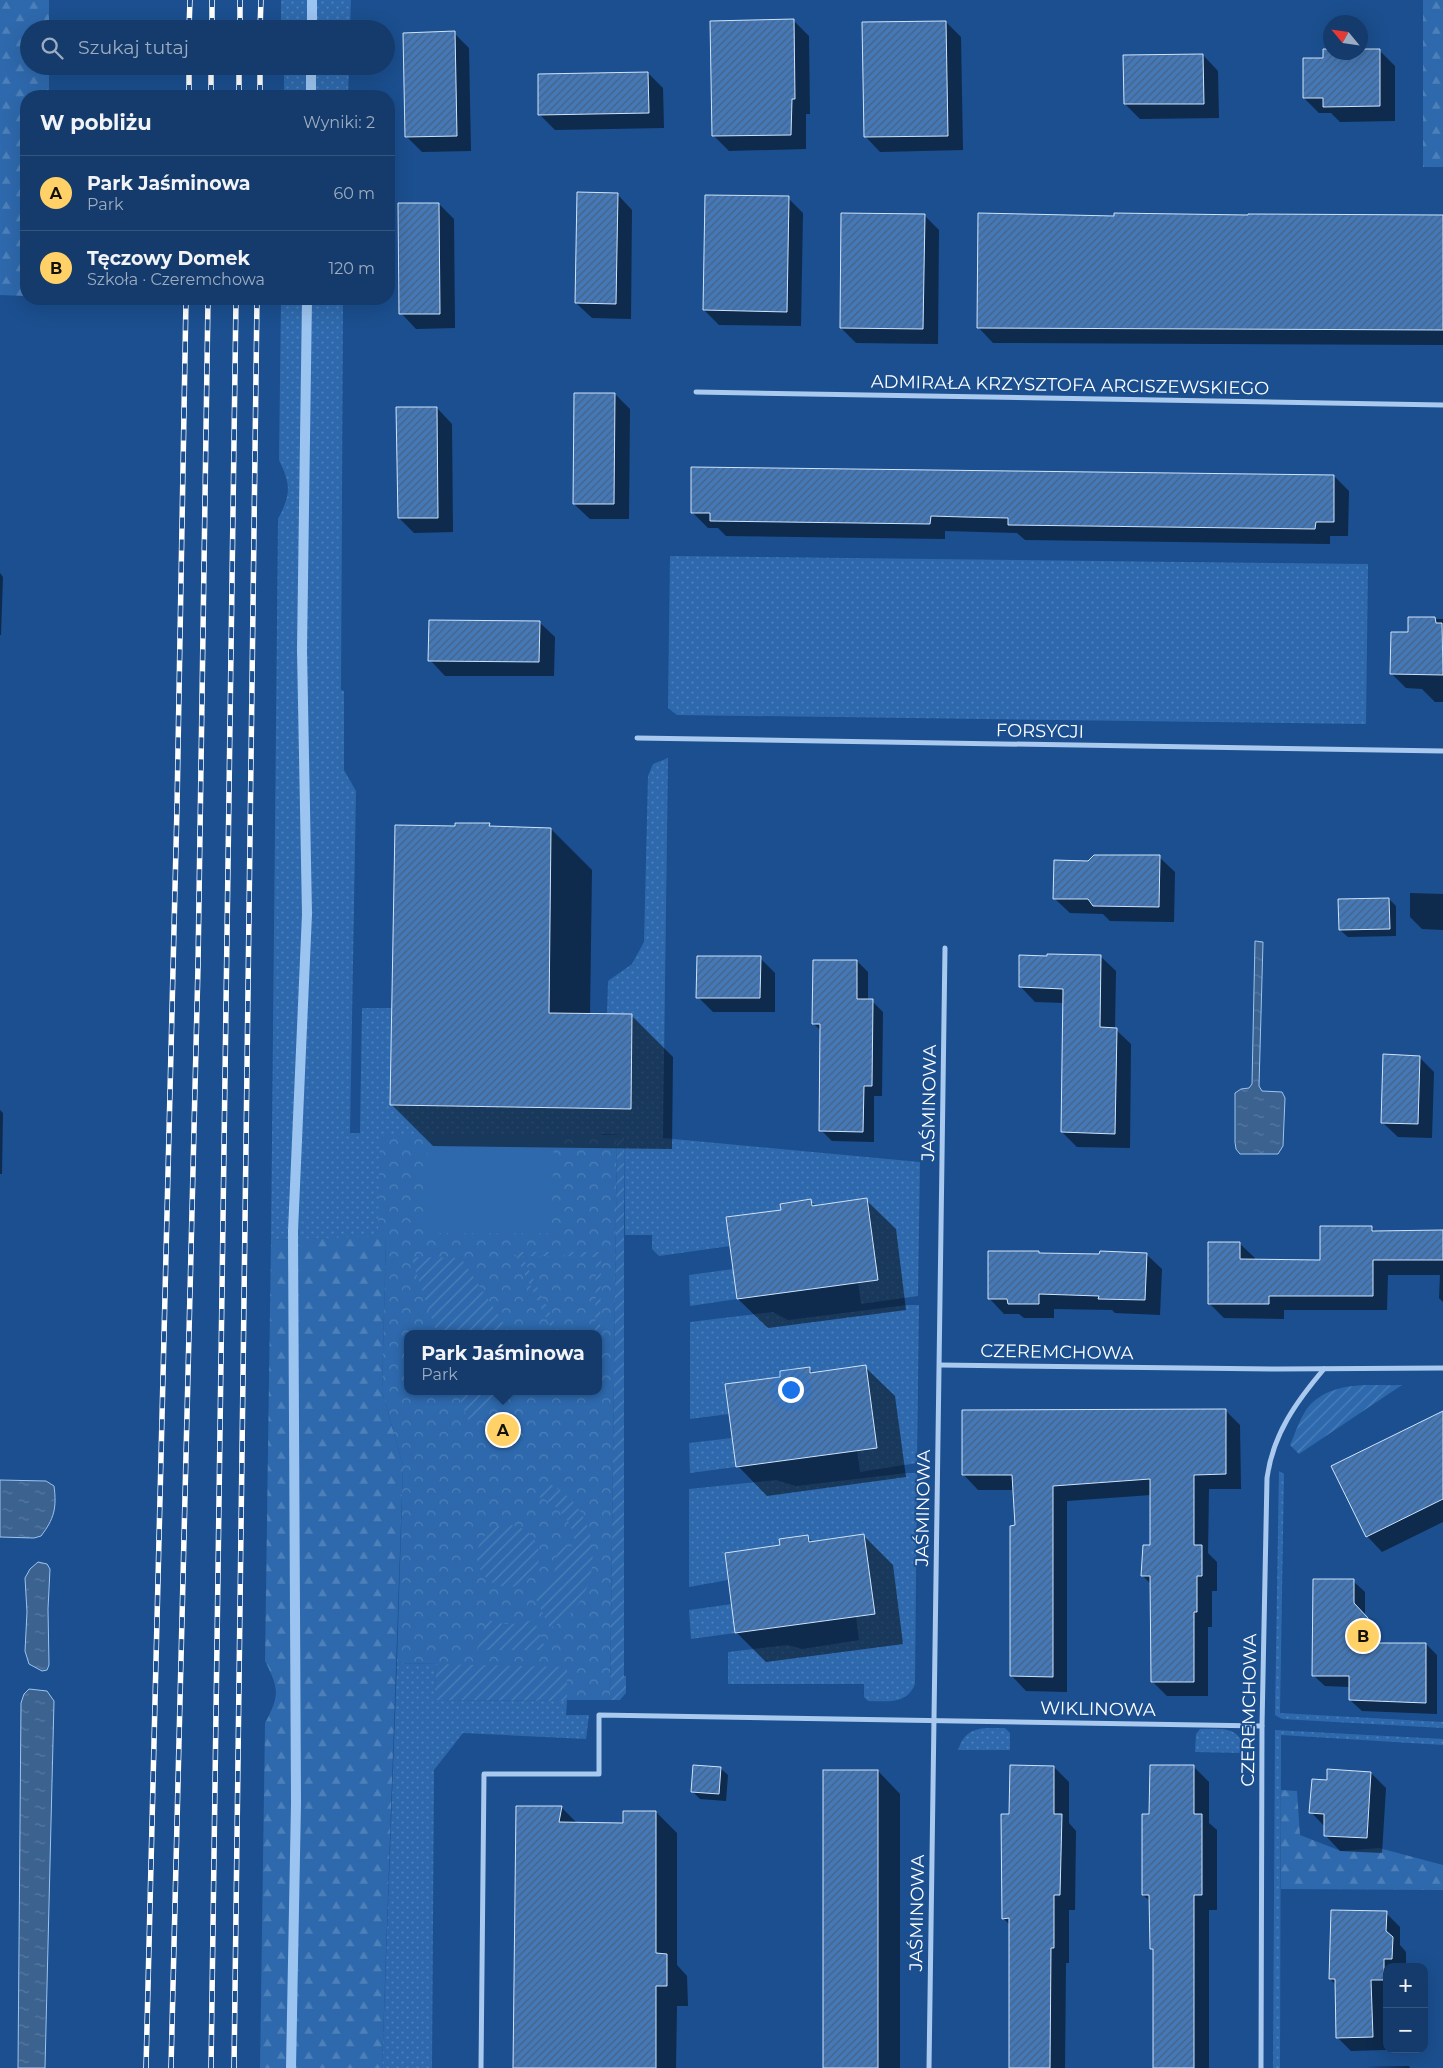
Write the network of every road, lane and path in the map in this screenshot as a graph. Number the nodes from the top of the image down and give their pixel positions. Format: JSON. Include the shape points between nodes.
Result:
{"nodes":[{"id":1,"x":696,"y":392,"type":"dead end"},
{"id":2,"x":1443,"y":405,"type":"edge"},
{"id":3,"x":637,"y":738,"type":"dead end"},
{"id":4,"x":1443,"y":751,"type":"edge"},
{"id":5,"x":945,"y":948,"type":"dead end"},
{"id":6,"x":940,"y":1364,"type":"junction"},
{"id":7,"x":1443,"y":1368,"type":"edge"},
{"id":8,"x":1324,"y":1369,"type":"junction"},
{"id":9,"x":933,"y":1720,"type":"junction"},
{"id":10,"x":1262,"y":1726,"type":"junction"},
{"id":11,"x":481,"y":2068,"type":"edge"},
{"id":12,"x":929,"y":2068,"type":"edge"},
{"id":13,"x":1261,"y":2068,"type":"edge"}],
"edges":[{"from":1,"to":2,"type":"street","name":"ADMIRAŁA KRZYSZTOFA ARCISZEWSKIEGO"},
{"from":3,"to":4,"type":"street","name":"FORSYCJI"},
{"from":5,"to":6,"type":"street","name":"JAŚMINOWA"},
{"from":6,"to":8,"type":"street","name":"CZEREMCHOWA"},
{"from":6,"to":9,"type":"street","name":"JAŚMINOWA"},
{"from":7,"to":8,"type":"street","name":"CZEREMCHOWA"},
{"from":8,"to":10,"type":"street","name":"CZEREMCHOWA","via":[[1287,1417],[1270,1459]]},
{"from":9,"to":10,"type":"street","name":"WIKLINOWA"},
{"from":9,"to":11,"type":"street","name":"WIKLINOWA","via":[[599,1716],[599,1774],[484,1774]]},
{"from":9,"to":12,"type":"street","name":"JAŚMINOWA"},
{"from":10,"to":13,"type":"street","name":"CZEREMCHOWA"}]}
